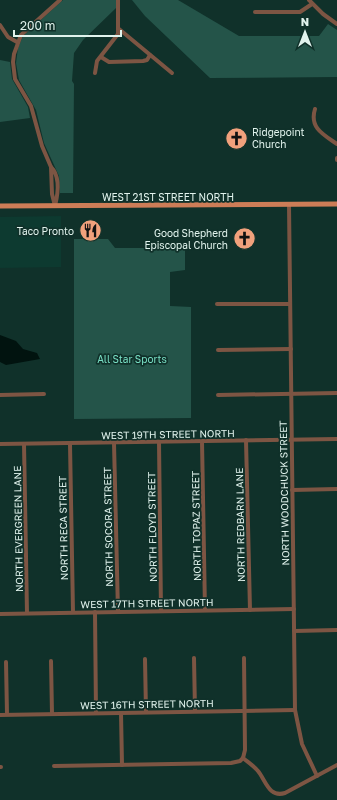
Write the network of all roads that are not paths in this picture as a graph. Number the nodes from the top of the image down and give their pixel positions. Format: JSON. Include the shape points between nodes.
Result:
{"nodes":[{"id":1,"x":60,"y":0,"type":"edge"},
{"id":2,"x":118,"y":0,"type":"edge"},
{"id":3,"x":54,"y":2,"type":"edge"},
{"id":4,"x":311,"y":2,"type":"edge"},
{"id":5,"x":255,"y":12,"type":"dead end"},
{"id":6,"x":337,"y":23,"type":"edge"},
{"id":7,"x":0,"y":25,"type":"edge"},
{"id":8,"x":119,"y":29,"type":"junction"},
{"id":9,"x":18,"y":42,"type":"junction"},
{"id":10,"x":150,"y":55,"type":"junction"},
{"id":11,"x":101,"y":57,"type":"junction"},
{"id":12,"x":95,"y":73,"type":"dead end"},
{"id":13,"x":172,"y":73,"type":"dead end"},
{"id":14,"x":316,"y":109,"type":"dead end"},
{"id":15,"x":337,"y":144,"type":"edge"},
{"id":16,"x":337,"y":204,"type":"edge"},
{"id":17,"x":289,"y":205,"type":"junction"},
{"id":18,"x":0,"y":206,"type":"edge"},
{"id":19,"x":55,"y":206,"type":"junction"},
{"id":20,"x":217,"y":304,"type":"dead end"},
{"id":21,"x":290,"y":304,"type":"junction"},
{"id":22,"x":291,"y":349,"type":"junction"},
{"id":23,"x":218,"y":350,"type":"dead end"},
{"id":24,"x":337,"y":393,"type":"edge"},
{"id":25,"x":44,"y":394,"type":"dead end"},
{"id":26,"x":291,"y":394,"type":"junction"},
{"id":27,"x":0,"y":395,"type":"edge"},
{"id":28,"x":218,"y":395,"type":"dead end"},
{"id":29,"x":337,"y":439,"type":"edge"},
{"id":30,"x":246,"y":440,"type":"junction"},
{"id":31,"x":292,"y":440,"type":"junction"},
{"id":32,"x":202,"y":441,"type":"junction"},
{"id":33,"x":158,"y":442,"type":"junction"},
{"id":34,"x":114,"y":443,"type":"junction"},
{"id":35,"x":0,"y":444,"type":"edge"},
{"id":36,"x":24,"y":444,"type":"junction"},
{"id":37,"x":70,"y":444,"type":"junction"},
{"id":38,"x":337,"y":489,"type":"edge"},
{"id":39,"x":292,"y":490,"type":"junction"},
{"id":40,"x":294,"y":609,"type":"junction"},
{"id":41,"x":205,"y":610,"type":"junction"},
{"id":42,"x":250,"y":610,"type":"junction"},
{"id":43,"x":161,"y":611,"type":"junction"},
{"id":44,"x":73,"y":612,"type":"junction"},
{"id":45,"x":95,"y":612,"type":"junction"},
{"id":46,"x":118,"y":612,"type":"junction"},
{"id":47,"x":27,"y":613,"type":"junction"},
{"id":48,"x":0,"y":614,"type":"edge"},
{"id":49,"x":337,"y":630,"type":"edge"},
{"id":50,"x":294,"y":631,"type":"junction"},
{"id":51,"x":194,"y":658,"type":"dead end"},
{"id":52,"x":244,"y":658,"type":"dead end"},
{"id":53,"x":145,"y":659,"type":"dead end"},
{"id":54,"x":51,"y":661,"type":"dead end"},
{"id":55,"x":6,"y":662,"type":"dead end"},
{"id":56,"x":244,"y":710,"type":"junction"},
{"id":57,"x":295,"y":710,"type":"junction"},
{"id":58,"x":195,"y":711,"type":"junction"},
{"id":59,"x":121,"y":712,"type":"junction"},
{"id":60,"x":146,"y":712,"type":"junction"},
{"id":61,"x":96,"y":713,"type":"junction"},
{"id":62,"x":7,"y":714,"type":"junction"},
{"id":63,"x":52,"y":714,"type":"junction"},
{"id":64,"x":0,"y":715,"type":"edge"},
{"id":65,"x":243,"y":758,"type":"junction"},
{"id":66,"x":122,"y":765,"type":"junction"},
{"id":67,"x":337,"y":765,"type":"edge"},
{"id":68,"x":54,"y":766,"type":"dead end"},
{"id":69,"x":317,"y":776,"type":"junction"}],
"edges":[{"from":1,"to":3,"type":"street"},
{"from":2,"to":8,"type":"street"},
{"from":3,"to":9,"type":"street","via":[[25,30]]},
{"from":4,"to":5,"type":"street","via":[[307,9],[300,12]]},
{"from":4,"to":6,"type":"street","via":[[329,20]]},
{"from":7,"to":9,"type":"street","via":[[8,37]]},
{"from":8,"to":10,"type":"street"},
{"from":8,"to":11,"type":"street","via":[[117,37]]},
{"from":9,"to":19,"type":"street","via":[[13,62],[15,79],[31,106],[42,146],[55,171],[58,183]]},
{"from":10,"to":11,"type":"street","via":[[143,61],[109,62]]},
{"from":10,"to":13,"type":"street"},
{"from":11,"to":12,"type":"street"},
{"from":14,"to":15,"type":"street","via":[[313,120],[315,126],[320,133]]},
{"from":16,"to":17,"type":"main road","name":"WEST 21ST STREET NORTH"},
{"from":17,"to":19,"type":"main road","name":"WEST 21ST STREET NORTH"},
{"from":17,"to":21,"type":"street","name":"NORTH WOODCHUCK STREET"},
{"from":18,"to":19,"type":"main road","name":"WEST 21ST STREET NORTH"},
{"from":20,"to":21,"type":"street"},
{"from":21,"to":22,"type":"street","name":"NORTH WOODCHUCK STREET"},
{"from":22,"to":23,"type":"street"},
{"from":22,"to":26,"type":"street","name":"NORTH WOODCHUCK STREET"},
{"from":24,"to":26,"type":"street"},
{"from":25,"to":27,"type":"street"},
{"from":26,"to":28,"type":"street"},
{"from":26,"to":31,"type":"street","name":"NORTH WOODCHUCK STREET"},
{"from":29,"to":31,"type":"street","name":"WEST 19TH STREET NORTH"},
{"from":30,"to":31,"type":"street","name":"WEST 19TH STREET NORTH"},
{"from":30,"to":32,"type":"street","name":"WEST 19TH STREET NORTH"},
{"from":30,"to":42,"type":"street","name":"NORTH REDBARN LANE"},
{"from":31,"to":39,"type":"street","name":"NORTH WOODCHUCK STREET"},
{"from":32,"to":33,"type":"street","name":"WEST 19TH STREET NORTH"},
{"from":32,"to":41,"type":"street","name":"NORTH TOPAZ STREET"},
{"from":33,"to":34,"type":"street","name":"WEST 19TH STREET NORTH"},
{"from":33,"to":43,"type":"street","name":"NORTH FLOYD STREET"},
{"from":34,"to":37,"type":"street","name":"WEST 19TH STREET NORTH"},
{"from":34,"to":46,"type":"street","name":"NORTH SOCORA STREET"},
{"from":35,"to":36,"type":"street","name":"WEST 19TH STREET NORTH"},
{"from":36,"to":37,"type":"street","name":"WEST 19TH STREET NORTH"},
{"from":36,"to":47,"type":"street","name":"NORTH EVERGREEN LANE"},
{"from":37,"to":44,"type":"street","name":"NORTH RECA STREET"},
{"from":38,"to":39,"type":"street"},
{"from":39,"to":40,"type":"street","name":"NORTH WOODCHUCK STREET"},
{"from":40,"to":42,"type":"street","name":"WEST 17TH STREET NORTH"},
{"from":40,"to":50,"type":"street","name":"NORTH WOODCHUCK STREET"},
{"from":41,"to":42,"type":"street","name":"WEST 17TH STREET NORTH"},
{"from":41,"to":43,"type":"street","name":"WEST 17TH STREET NORTH"},
{"from":43,"to":46,"type":"street","name":"WEST 17TH STREET NORTH"},
{"from":44,"to":45,"type":"street","name":"WEST 17TH STREET NORTH"},
{"from":44,"to":47,"type":"street","name":"WEST 17TH STREET NORTH"},
{"from":45,"to":46,"type":"street","name":"WEST 17TH STREET NORTH"},
{"from":45,"to":61,"type":"street"},
{"from":47,"to":48,"type":"street","name":"WEST 17TH STREET NORTH"},
{"from":49,"to":50,"type":"street"},
{"from":50,"to":57,"type":"street","name":"NORTH WOODCHUCK STREET"},
{"from":51,"to":58,"type":"street"},
{"from":52,"to":56,"type":"street"},
{"from":53,"to":60,"type":"street"},
{"from":54,"to":63,"type":"street"},
{"from":55,"to":62,"type":"street"},
{"from":56,"to":57,"type":"street","name":"WEST 16TH STREET NORTH"},
{"from":56,"to":58,"type":"street","name":"WEST 16TH STREET NORTH"},
{"from":56,"to":65,"type":"street"},
{"from":57,"to":69,"type":"street","name":"NORTH WOODCHUCK STREET","via":[[302,744]]},
{"from":58,"to":60,"type":"street","name":"WEST 16TH STREET NORTH"},
{"from":59,"to":60,"type":"street","name":"WEST 16TH STREET NORTH"},
{"from":59,"to":61,"type":"street","name":"WEST 16TH STREET NORTH"},
{"from":59,"to":66,"type":"street"},
{"from":61,"to":63,"type":"street","name":"WEST 16TH STREET NORTH"},
{"from":62,"to":63,"type":"street","name":"WEST 16TH STREET NORTH"},
{"from":62,"to":64,"type":"street","name":"WEST 16TH STREET NORTH"},
{"from":65,"to":66,"type":"street","via":[[231,763]]},
{"from":65,"to":69,"type":"street","via":[[258,771],[271,792],[276,794],[285,793]]},
{"from":66,"to":68,"type":"street"},
{"from":67,"to":69,"type":"street"}]}
